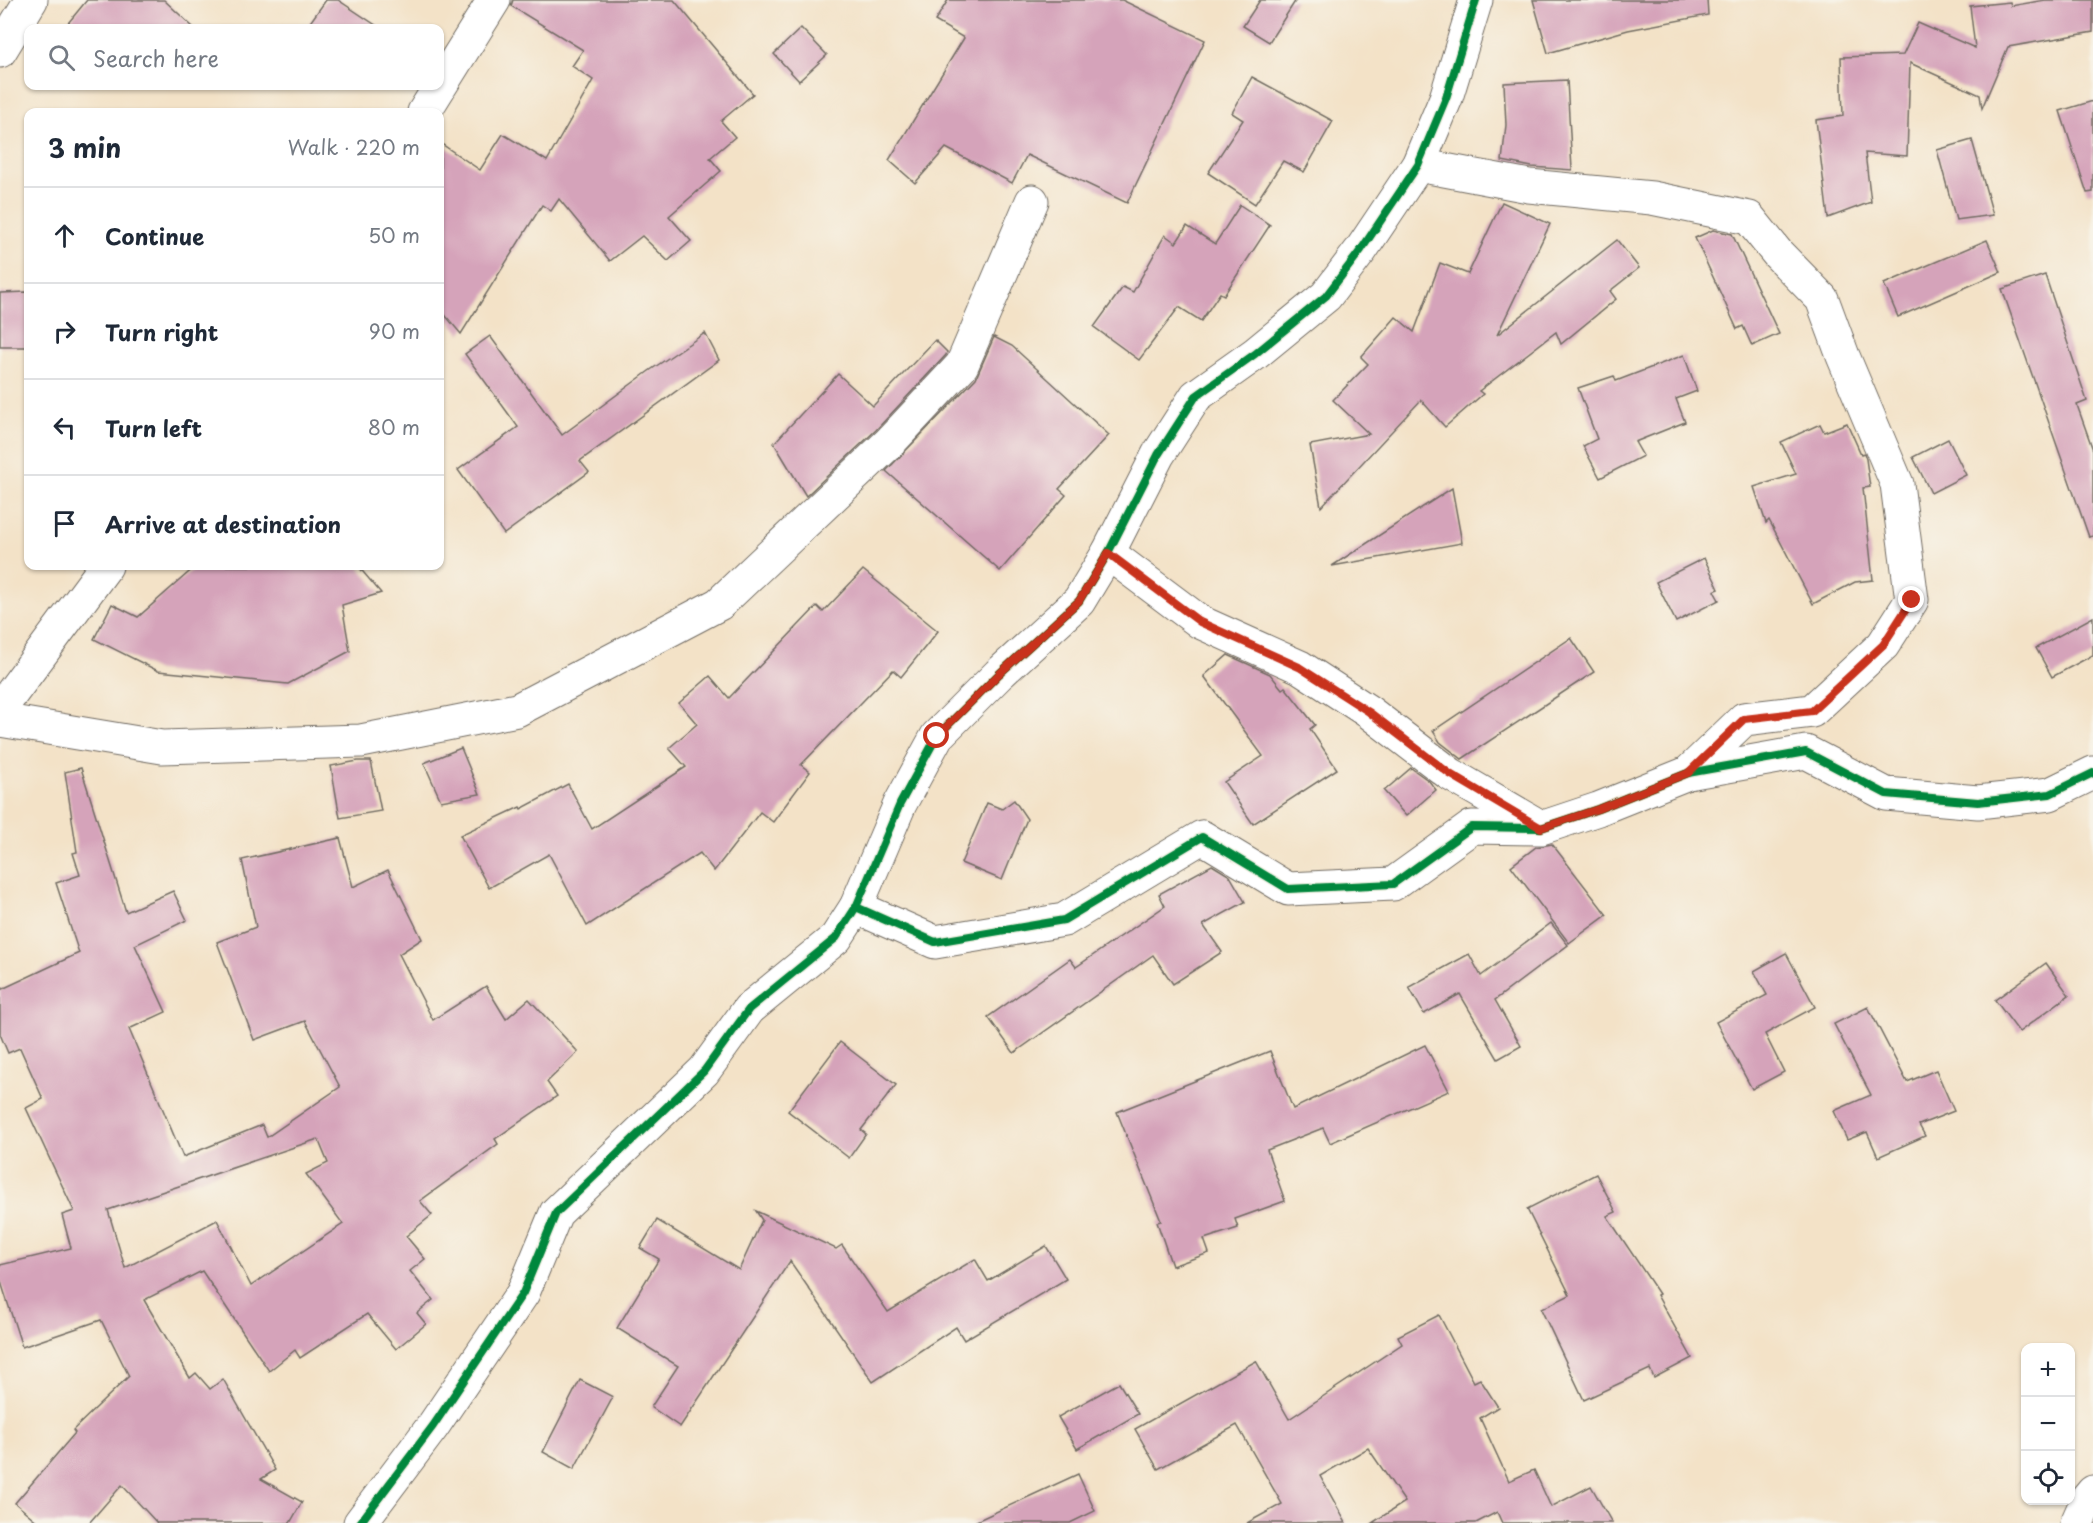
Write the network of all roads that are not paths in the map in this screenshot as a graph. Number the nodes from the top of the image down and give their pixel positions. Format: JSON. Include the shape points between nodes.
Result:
{"nodes":[{"id":1,"x":31,"y":0,"type":"edge"},
{"id":2,"x":494,"y":0,"type":"edge"},
{"id":3,"x":1476,"y":0,"type":"edge"},
{"id":4,"x":0,"y":51,"type":"edge"},
{"id":5,"x":444,"y":79,"type":"edge"},
{"id":6,"x":437,"y":90,"type":"edge"},
{"id":7,"x":426,"y":108,"type":"edge"},
{"id":8,"x":1418,"y":165,"type":"junction"},
{"id":9,"x":1032,"y":201,"type":"dead end"},
{"id":10,"x":1108,"y":553,"type":"junction"},
{"id":11,"x":103,"y":570,"type":"edge"},
{"id":12,"x":0,"y":709,"type":"edge"},
{"id":13,"x":0,"y":720,"type":"edge"},
{"id":14,"x":1688,"y":773,"type":"junction"},
{"id":15,"x":2093,"y":773,"type":"edge"},
{"id":16,"x":1541,"y":828,"type":"junction"},
{"id":17,"x":856,"y":907,"type":"junction"},
{"id":18,"x":2093,"y":1492,"type":"edge"},
{"id":19,"x":360,"y":1523,"type":"edge"},
{"id":20,"x":2077,"y":1523,"type":"edge"}],
"edges":[{"from":1,"to":4,"type":"street"},
{"from":2,"to":5,"type":"street"},
{"from":3,"to":8,"type":"street","via":[[1446,98]]},
{"from":6,"to":7,"type":"street"},
{"from":8,"to":10,"type":"street","via":[[1326,296],[1196,396],[1158,455]]},
{"from":8,"to":14,"type":"street","via":[[1529,186],[1652,198],[1749,218],[1822,299],[1896,484],[1912,600],[1883,645],[1812,711],[1744,719]]},
{"from":9,"to":13,"type":"street","via":[[962,365],[889,443],[719,604],[517,710],[361,741],[162,747]]},
{"from":10,"to":16,"type":"street","via":[[1200,622],[1299,667],[1369,712],[1450,774]]},
{"from":10,"to":17,"type":"street","via":[[1079,601],[937,736],[900,804]]},
{"from":11,"to":12,"type":"street"},
{"from":14,"to":15,"type":"street","via":[[1806,752],[1886,794],[1978,802],[2050,794]]},
{"from":14,"to":16,"type":"street"},
{"from":16,"to":17,"type":"street","via":[[1472,827],[1393,884],[1288,889],[1202,837],[1064,920],[935,942]]},
{"from":17,"to":19,"type":"street","via":[[836,938],[749,1009],[704,1071],[556,1213],[523,1293],[433,1426]]},
{"from":18,"to":20,"type":"street"}]}
